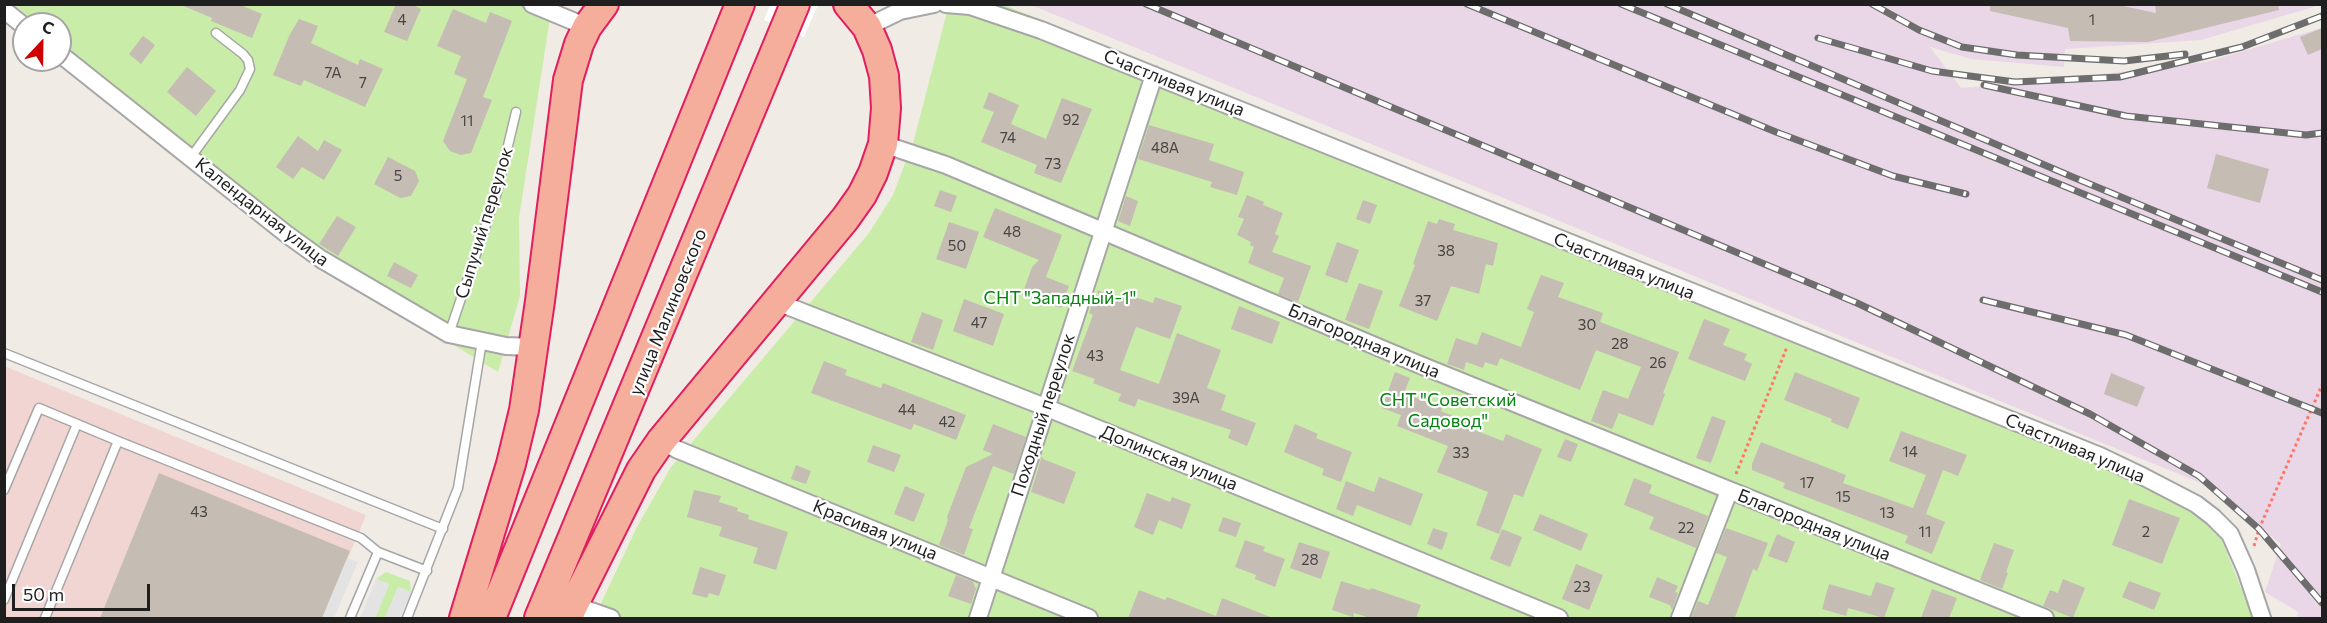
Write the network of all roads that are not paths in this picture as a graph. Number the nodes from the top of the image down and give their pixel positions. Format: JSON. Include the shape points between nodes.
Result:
{"nodes":[{"id":1,"x":532,"y":4,"type":"edge"},
{"id":2,"x":604,"y":4,"type":"edge"},
{"id":3,"x":848,"y":4,"type":"edge"},
{"id":4,"x":934,"y":4,"type":"edge"},
{"id":5,"x":946,"y":4,"type":"edge"},
{"id":6,"x":970,"y":6,"type":"edge"},
{"id":7,"x":739,"y":7,"type":"edge"},
{"id":8,"x":790,"y":17,"type":"edge"},
{"id":9,"x":587,"y":27,"type":"junction"},
{"id":10,"x":867,"y":27,"type":"junction"},
{"id":11,"x":216,"y":33,"type":"dead end"},
{"id":12,"x":72,"y":63,"type":"edge"},
{"id":13,"x":1154,"y":75,"type":"junction"},
{"id":14,"x":516,"y":112,"type":"dead end"},
{"id":15,"x":883,"y":144,"type":"junction"},
{"id":16,"x":191,"y":157,"type":"junction"},
{"id":17,"x":1104,"y":231,"type":"junction"},
{"id":18,"x":777,"y":302,"type":"junction"},
{"id":19,"x":449,"y":334,"type":"junction"},
{"id":20,"x":482,"y":341,"type":"junction"},
{"id":21,"x":533,"y":347,"type":"junction"},
{"id":22,"x":4,"y":353,"type":"edge"},
{"id":23,"x":1045,"y":407,"type":"junction"},
{"id":24,"x":77,"y":424,"type":"junction"},
{"id":25,"x":118,"y":441,"type":"junction"},
{"id":26,"x":661,"y":441,"type":"junction"},
{"id":27,"x":4,"y":490,"type":"edge"},
{"id":28,"x":1729,"y":491,"type":"junction"},
{"id":29,"x":443,"y":529,"type":"junction"},
{"id":30,"x":378,"y":552,"type":"junction"},
{"id":31,"x":427,"y":571,"type":"junction"},
{"id":32,"x":991,"y":578,"type":"junction"},
{"id":33,"x":4,"y":600,"type":"edge"},
{"id":34,"x":571,"y":612,"type":"edge"},
{"id":35,"x":45,"y":618,"type":"edge"},
{"id":36,"x":350,"y":618,"type":"edge"},
{"id":37,"x":407,"y":618,"type":"edge"},
{"id":38,"x":464,"y":618,"type":"edge"},
{"id":39,"x":491,"y":618,"type":"edge"},
{"id":40,"x":539,"y":618,"type":"edge"},
{"id":41,"x":611,"y":618,"type":"edge"},
{"id":42,"x":978,"y":618,"type":"edge"},
{"id":43,"x":1089,"y":618,"type":"edge"},
{"id":44,"x":1559,"y":618,"type":"edge"},
{"id":45,"x":1680,"y":618,"type":"edge"},
{"id":46,"x":2045,"y":618,"type":"edge"},
{"id":47,"x":2262,"y":618,"type":"edge"}],
"edges":[{"from":1,"to":9,"type":"street"},
{"from":2,"to":9,"type":"highway"},
{"from":3,"to":10,"type":"highway"},
{"from":4,"to":10,"type":"street","via":[[900,11]]},
{"from":5,"to":6,"type":"street","name":"Счастливая улица"},
{"from":6,"to":13,"type":"street","name":"Счастливая улица"},
{"from":7,"to":39,"type":"highway"},
{"from":8,"to":40,"type":"highway","name":"улица Малиновского"},
{"from":9,"to":21,"type":"highway","via":[[568,80]]},
{"from":10,"to":15,"type":"highway","via":[[884,76]]},
{"from":11,"to":16,"type":"lane","via":[[243,54],[250,69],[240,90]]},
{"from":12,"to":16,"type":"street","name":"Календарная улица"},
{"from":13,"to":17,"type":"street","name":"Походный переулок"},
{"from":13,"to":47,"type":"street","name":"Счастливая улица","via":[[2144,477],[2196,504],[2230,534]]},
{"from":14,"to":19,"type":"lane","name":"Сыпучий переулок","via":[[497,192]]},
{"from":15,"to":17,"type":"street","name":"Благородная улица","via":[[946,165]]},
{"from":15,"to":18,"type":"highway","via":[[862,195]]},
{"from":16,"to":19,"type":"street","name":"Календарная улица","via":[[321,259]]},
{"from":17,"to":23,"type":"street","name":"Походный переулок"},
{"from":17,"to":28,"type":"street","name":"Благородная улица"},
{"from":18,"to":23,"type":"street","name":"Долинская улица"},
{"from":18,"to":26,"type":"highway"},
{"from":19,"to":20,"type":"street","name":"Календарная улица"},
{"from":20,"to":21,"type":"street","name":"Календарная улица"},
{"from":20,"to":29,"type":"lane","via":[[458,488]]},
{"from":21,"to":38,"type":"highway","via":[[511,464]]},
{"from":22,"to":29,"type":"lane"},
{"from":23,"to":32,"type":"street","name":"Походный переулок"},
{"from":23,"to":44,"type":"street","name":"Долинская улица"},
{"from":24,"to":25,"type":"lane"},
{"from":24,"to":27,"type":"lane","via":[[39,408]]},
{"from":24,"to":33,"type":"lane"},
{"from":25,"to":30,"type":"lane","via":[[361,538]]},
{"from":25,"to":35,"type":"lane"},
{"from":26,"to":32,"type":"street","name":"Красивая улица"},
{"from":26,"to":34,"type":"highway","via":[[641,470]]},
{"from":28,"to":45,"type":"street"},
{"from":28,"to":46,"type":"street","name":"Благородная улица"},
{"from":29,"to":31,"type":"lane"},
{"from":30,"to":31,"type":"lane"},
{"from":30,"to":36,"type":"lane"},
{"from":31,"to":37,"type":"lane"},
{"from":32,"to":42,"type":"street","name":"Походный переулок"},
{"from":32,"to":43,"type":"street","name":"Красивая улица"},
{"from":34,"to":41,"type":"street"}]}
